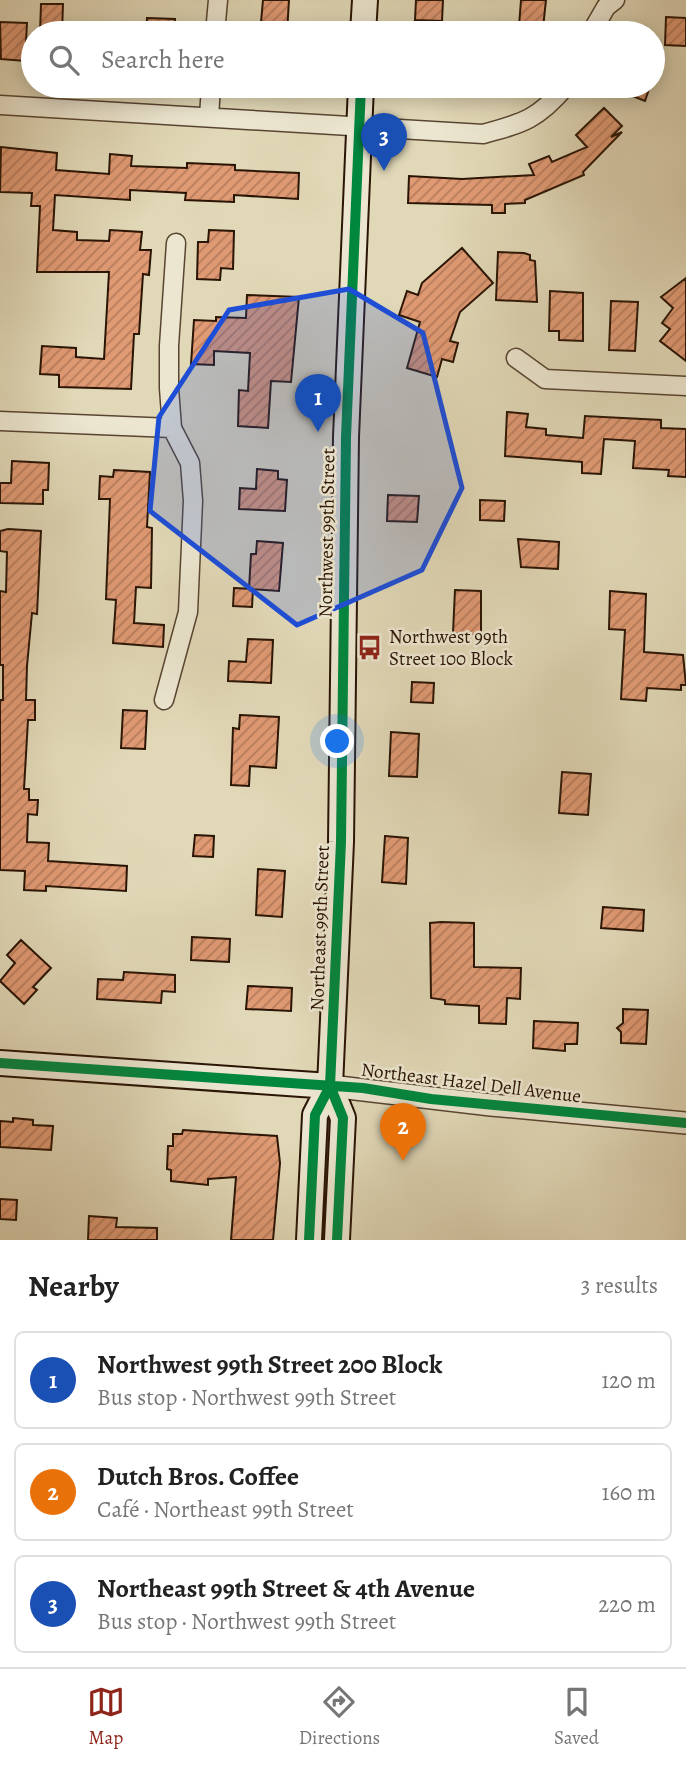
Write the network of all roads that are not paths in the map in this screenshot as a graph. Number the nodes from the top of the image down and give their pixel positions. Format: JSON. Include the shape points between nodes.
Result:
{"nodes":[{"id":1,"x":218,"y":0,"type":"edge"},
{"id":2,"x":365,"y":0,"type":"edge"},
{"id":3,"x":615,"y":0,"type":"edge"},
{"id":4,"x":216,"y":21,"type":"edge"},
{"id":5,"x":364,"y":21,"type":"edge"},
{"id":6,"x":598,"y":21,"type":"edge"},
{"id":7,"x":210,"y":98,"type":"edge"},
{"id":8,"x":360,"y":98,"type":"edge"},
{"id":9,"x":555,"y":98,"type":"edge"},
{"id":10,"x":0,"y":105,"type":"edge"},
{"id":11,"x":209,"y":117,"type":"junction"},
{"id":12,"x":359,"y":124,"type":"junction"},
{"id":13,"x":176,"y":243,"type":"dead end"},
{"id":14,"x":516,"y":358,"type":"dead end"},
{"id":15,"x":686,"y":386,"type":"edge"},
{"id":16,"x":0,"y":421,"type":"edge"},
{"id":17,"x":172,"y":428,"type":"junction"},
{"id":18,"x":164,"y":700,"type":"dead end"},
{"id":19,"x":341,"y":771,"type":"joint"},
{"id":20,"x":0,"y":1063,"type":"edge"},
{"id":21,"x":330,"y":1086,"type":"junction"},
{"id":22,"x":686,"y":1123,"type":"edge"},
{"id":23,"x":309,"y":1240,"type":"edge"},
{"id":24,"x":337,"y":1240,"type":"edge"}],
"edges":[{"from":1,"to":4,"type":"street"},
{"from":2,"to":5,"type":"main road"},
{"from":3,"to":6,"type":"street"},
{"from":7,"to":11,"type":"street"},
{"from":8,"to":12,"type":"main road","name":"Northwest 99th Street"},
{"from":9,"to":12,"type":"street","via":[[544,111],[516,125],[483,134]]},
{"from":10,"to":11,"type":"street"},
{"from":11,"to":12,"type":"street"},
{"from":12,"to":19,"type":"main road","name":"Northwest 99th Street","via":[[346,438]]},
{"from":13,"to":17,"type":"street","via":[[169,346]]},
{"from":14,"to":15,"type":"street","via":[[545,379]]},
{"from":16,"to":17,"type":"street"},
{"from":17,"to":18,"type":"street","via":[[190,463],[193,501],[188,612]]},
{"from":19,"to":21,"type":"main road","name":"Northeast 99th Street"},
{"from":20,"to":21,"type":"main road","name":"Northeast Hazel Dell Avenue"},
{"from":21,"to":22,"type":"street","name":"Northeast Hazel Dell Avenue"},
{"from":21,"to":23,"type":"main road","name":"Northeast 99th Street","via":[[315,1115]]},
{"from":21,"to":24,"type":"main road","name":"Northeast 99th Street","via":[[343,1118]]}]}
